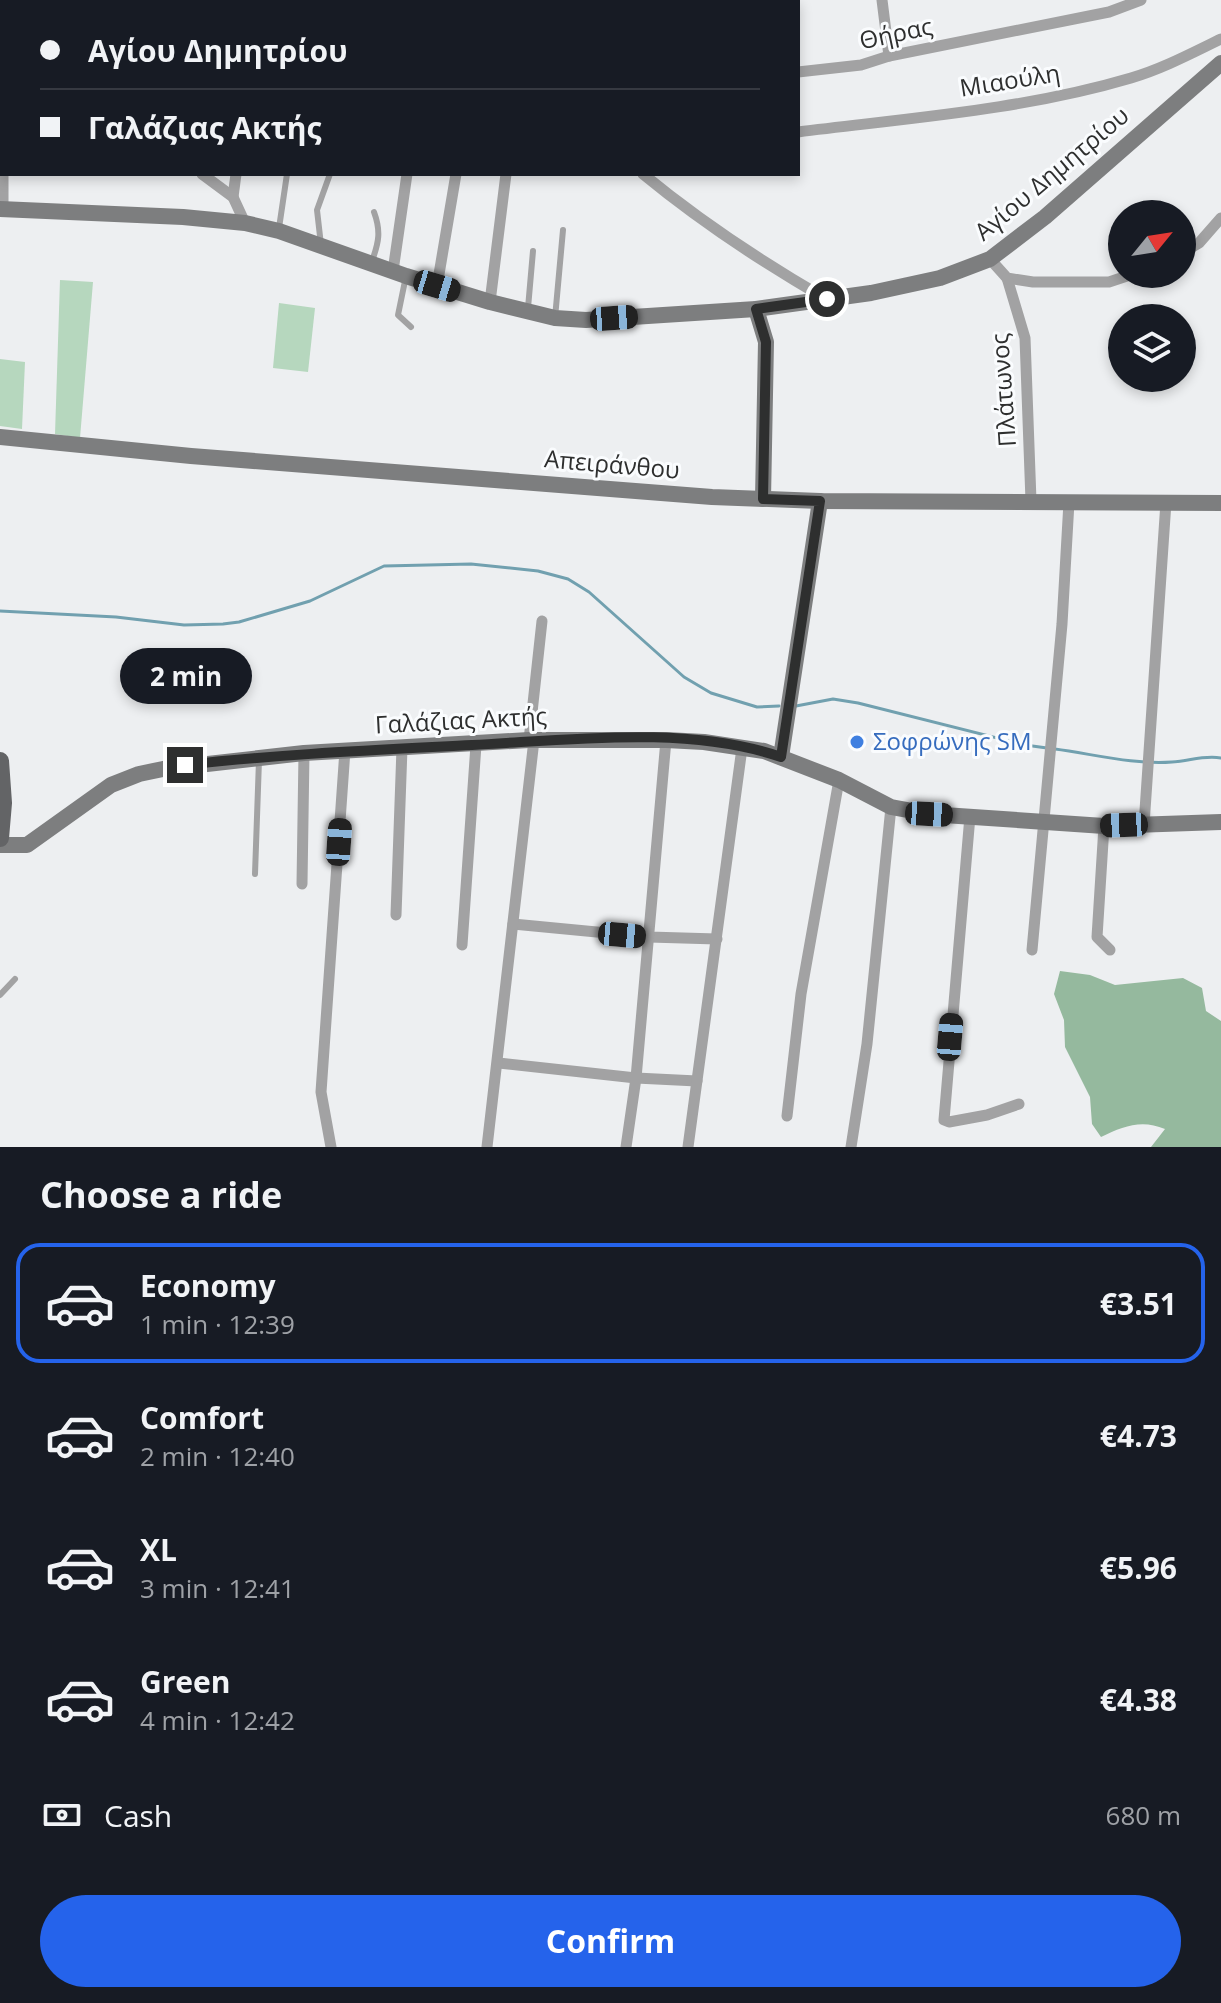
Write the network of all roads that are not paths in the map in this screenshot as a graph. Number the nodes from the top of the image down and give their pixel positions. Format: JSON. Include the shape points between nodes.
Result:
{"nodes":[{"id":1,"x":882,"y":0,"type":"edge"},
{"id":2,"x":1141,"y":0,"type":"edge"},
{"id":3,"x":1221,"y":39,"type":"edge"},
{"id":4,"x":889,"y":56,"type":"junction"},
{"id":5,"x":1221,"y":63,"type":"edge"},
{"id":6,"x":800,"y":72,"type":"edge"},
{"id":7,"x":800,"y":132,"type":"edge"},
{"id":8,"x":3,"y":176,"type":"edge"},
{"id":9,"x":205,"y":176,"type":"edge"},
{"id":10,"x":236,"y":176,"type":"edge"},
{"id":11,"x":287,"y":176,"type":"edge"},
{"id":12,"x":329,"y":176,"type":"edge"},
{"id":13,"x":407,"y":176,"type":"edge"},
{"id":14,"x":456,"y":176,"type":"edge"},
{"id":15,"x":506,"y":176,"type":"edge"},
{"id":16,"x":645,"y":176,"type":"edge"},
{"id":17,"x":233,"y":197,"type":"junction"},
{"id":18,"x":2,"y":209,"type":"edge"},
{"id":19,"x":374,"y":212,"type":"dead end"},
{"id":20,"x":1221,"y":218,"type":"edge"},
{"id":21,"x":245,"y":223,"type":"junction"},
{"id":22,"x":563,"y":230,"type":"dead end"},
{"id":23,"x":279,"y":231,"type":"junction"},
{"id":24,"x":321,"y":245,"type":"junction"},
{"id":25,"x":1196,"y":245,"type":"edge"},
{"id":26,"x":533,"y":251,"type":"dead end"},
{"id":27,"x":990,"y":259,"type":"junction"},
{"id":28,"x":371,"y":264,"type":"junction"},
{"id":29,"x":399,"y":273,"type":"junction"},
{"id":30,"x":1007,"y":278,"type":"junction"},
{"id":31,"x":1108,"y":282,"type":"edge"},
{"id":32,"x":437,"y":286,"type":"junction"},
{"id":33,"x":827,"y":299,"type":"junction"},
{"id":34,"x":490,"y":302,"type":"junction"},
{"id":35,"x":756,"y":309,"type":"junction"},
{"id":36,"x":528,"y":312,"type":"junction"},
{"id":37,"x":555,"y":318,"type":"junction"},
{"id":38,"x":411,"y":327,"type":"dead end"},
{"id":39,"x":0,"y":437,"type":"edge"},
{"id":40,"x":763,"y":499,"type":"junction"},
{"id":41,"x":820,"y":501,"type":"junction"},
{"id":42,"x":1031,"y":501,"type":"junction"},
{"id":43,"x":1069,"y":502,"type":"junction"},
{"id":44,"x":1166,"y":502,"type":"junction"},
{"id":45,"x":1221,"y":503,"type":"edge"},
{"id":46,"x":542,"y":621,"type":"dead end"},
{"id":47,"x":532,"y":740,"type":"junction"},
{"id":48,"x":666,"y":740,"type":"junction"},
{"id":49,"x":476,"y":745,"type":"junction"},
{"id":50,"x":402,"y":748,"type":"junction"},
{"id":51,"x":742,"y":748,"type":"junction"},
{"id":52,"x":345,"y":750,"type":"junction"},
{"id":53,"x":304,"y":753,"type":"junction"},
{"id":54,"x":259,"y":757,"type":"junction"},
{"id":55,"x":781,"y":757,"type":"junction"},
{"id":56,"x":0,"y":761,"type":"edge"},
{"id":57,"x":839,"y":780,"type":"junction"},
{"id":58,"x":891,"y":807,"type":"junction"},
{"id":59,"x":970,"y":816,"type":"junction"},
{"id":60,"x":1221,"y":822,"type":"edge"},
{"id":61,"x":1042,"y":823,"type":"junction"},
{"id":62,"x":1144,"y":825,"type":"junction"},
{"id":63,"x":1104,"y":826,"type":"junction"},
{"id":64,"x":0,"y":838,"type":"edge"},
{"id":65,"x":0,"y":845,"type":"edge"},
{"id":66,"x":255,"y":874,"type":"dead end"},
{"id":67,"x":302,"y":884,"type":"dead end"},
{"id":68,"x":396,"y":915,"type":"dead end"},
{"id":69,"x":513,"y":924,"type":"junction"},
{"id":70,"x":649,"y":937,"type":"junction"},
{"id":71,"x":717,"y":939,"type":"junction"},
{"id":72,"x":462,"y":945,"type":"dead end"},
{"id":73,"x":1032,"y":950,"type":"dead end"},
{"id":74,"x":1110,"y":950,"type":"dead end"},
{"id":75,"x":15,"y":979,"type":"dead end"},
{"id":76,"x":0,"y":995,"type":"edge"},
{"id":77,"x":499,"y":1063,"type":"junction"},
{"id":78,"x":636,"y":1078,"type":"junction"},
{"id":79,"x":697,"y":1081,"type":"junction"},
{"id":80,"x":1019,"y":1104,"type":"dead end"},
{"id":81,"x":787,"y":1116,"type":"dead end"},
{"id":82,"x":331,"y":1147,"type":"edge"},
{"id":83,"x":487,"y":1147,"type":"edge"},
{"id":84,"x":626,"y":1147,"type":"edge"},
{"id":85,"x":688,"y":1147,"type":"edge"},
{"id":86,"x":851,"y":1147,"type":"edge"}],
"edges":[{"from":1,"to":4,"type":"street"},
{"from":2,"to":4,"type":"street","name":"Θήρας","via":[[1109,12]]},
{"from":3,"to":7,"type":"street","name":"Μιαούλη","via":[[1134,77],[1070,93]]},
{"from":4,"to":6,"type":"street","name":"Θήρας"},
{"from":5,"to":27,"type":"street","name":"Αγίου Δημητρίου"},
{"from":8,"to":18,"type":"street"},
{"from":9,"to":17,"type":"street"},
{"from":10,"to":17,"type":"street"},
{"from":11,"to":23,"type":"lane"},
{"from":12,"to":24,"type":"lane","via":[[317,210]]},
{"from":13,"to":29,"type":"street"},
{"from":14,"to":32,"type":"street"},
{"from":15,"to":34,"type":"street"},
{"from":16,"to":33,"type":"street","via":[[680,205]]},
{"from":17,"to":21,"type":"street"},
{"from":18,"to":21,"type":"street","name":"Αγίου Δημητρίου"},
{"from":19,"to":28,"type":"lane","via":[[379,242]]},
{"from":20,"to":25,"type":"street"},
{"from":21,"to":23,"type":"street","name":"Αγίου Δημητρίου"},
{"from":22,"to":37,"type":"lane"},
{"from":23,"to":24,"type":"street","name":"Αγίου Δημητρίου"},
{"from":24,"to":28,"type":"street","name":"Αγίου Δημητρίου"},
{"from":26,"to":36,"type":"lane"},
{"from":27,"to":30,"type":"street"},
{"from":27,"to":33,"type":"street","name":"Αγίου Δημητρίου","via":[[940,278]]},
{"from":28,"to":29,"type":"street","name":"Αγίου Δημητρίου"},
{"from":29,"to":32,"type":"street","name":"Αγίου Δημητρίου"},
{"from":29,"to":38,"type":"lane","via":[[398,315]]},
{"from":30,"to":31,"type":"street"},
{"from":30,"to":42,"type":"street","name":"Πλάτωνος","via":[[1025,338]]},
{"from":32,"to":34,"type":"street","name":"Αγίου Δημητρίου"},
{"from":33,"to":35,"type":"street","name":"Αγίου Δημητρίου"},
{"from":34,"to":36,"type":"street","name":"Αγίου Δημητρίου"},
{"from":35,"to":37,"type":"street","name":"Αγίου Δημητρίου"},
{"from":35,"to":40,"type":"street","via":[[766,342]]},
{"from":36,"to":37,"type":"street","name":"Αγίου Δημητρίου"},
{"from":39,"to":40,"type":"street","name":"Απειράνθου"},
{"from":40,"to":41,"type":"street","name":"Απειράνθου"},
{"from":41,"to":42,"type":"street","name":"Απειράνθου"},
{"from":41,"to":55,"type":"street"},
{"from":42,"to":43,"type":"street","name":"Απειράνθου"},
{"from":43,"to":44,"type":"street","name":"Απειράνθου"},
{"from":43,"to":61,"type":"street"},
{"from":44,"to":45,"type":"street","name":"Απειράνθου"},
{"from":44,"to":62,"type":"street"},
{"from":46,"to":47,"type":"street"},
{"from":47,"to":48,"type":"street","name":"Γαλάζιας Ακτής"},
{"from":47,"to":49,"type":"street","name":"Γαλάζιας Ακτής"},
{"from":47,"to":69,"type":"street"},
{"from":48,"to":51,"type":"street","name":"Γαλάζιας Ακτής"},
{"from":48,"to":70,"type":"street"},
{"from":49,"to":50,"type":"street","name":"Γαλάζιας Ακτής"},
{"from":49,"to":72,"type":"street"},
{"from":50,"to":52,"type":"street","name":"Γαλάζιας Ακτής"},
{"from":50,"to":68,"type":"street"},
{"from":51,"to":55,"type":"street","name":"Γαλάζιας Ακτής"},
{"from":51,"to":71,"type":"street"},
{"from":52,"to":53,"type":"street","name":"Γαλάζιας Ακτής"},
{"from":52,"to":82,"type":"street","via":[[321,1092]]},
{"from":53,"to":54,"type":"street","name":"Γαλάζιας Ακτής"},
{"from":53,"to":67,"type":"street"},
{"from":54,"to":65,"type":"street","name":"Γαλάζιας Ακτής","via":[[139,774],[111,785],[31,843]]},
{"from":54,"to":66,"type":"lane"},
{"from":55,"to":57,"type":"street","name":"Γαλάζιας Ακτής"},
{"from":56,"to":64,"type":"main road"},
{"from":57,"to":58,"type":"street","name":"Γαλάζιας Ακτής"},
{"from":57,"to":81,"type":"street","via":[[801,994]]},
{"from":58,"to":59,"type":"street","name":"Γαλάζιας Ακτής"},
{"from":58,"to":86,"type":"street"},
{"from":59,"to":61,"type":"street","name":"Γαλάζιας Ακτής"},
{"from":59,"to":80,"type":"street","via":[[944,1120],[987,1115]]},
{"from":60,"to":62,"type":"street","name":"Γαλάζιας Ακτής"},
{"from":61,"to":63,"type":"street","name":"Γαλάζιας Ακτής"},
{"from":61,"to":73,"type":"street"},
{"from":62,"to":63,"type":"street","name":"Γαλάζιας Ακτής"},
{"from":63,"to":74,"type":"street","via":[[1097,937]]},
{"from":69,"to":70,"type":"street"},
{"from":69,"to":77,"type":"street"},
{"from":70,"to":71,"type":"street"},
{"from":70,"to":78,"type":"street"},
{"from":71,"to":79,"type":"street"},
{"from":75,"to":76,"type":"lane"},
{"from":77,"to":78,"type":"street"},
{"from":77,"to":83,"type":"street"},
{"from":78,"to":79,"type":"street"},
{"from":78,"to":84,"type":"street"},
{"from":79,"to":85,"type":"street"}]}
